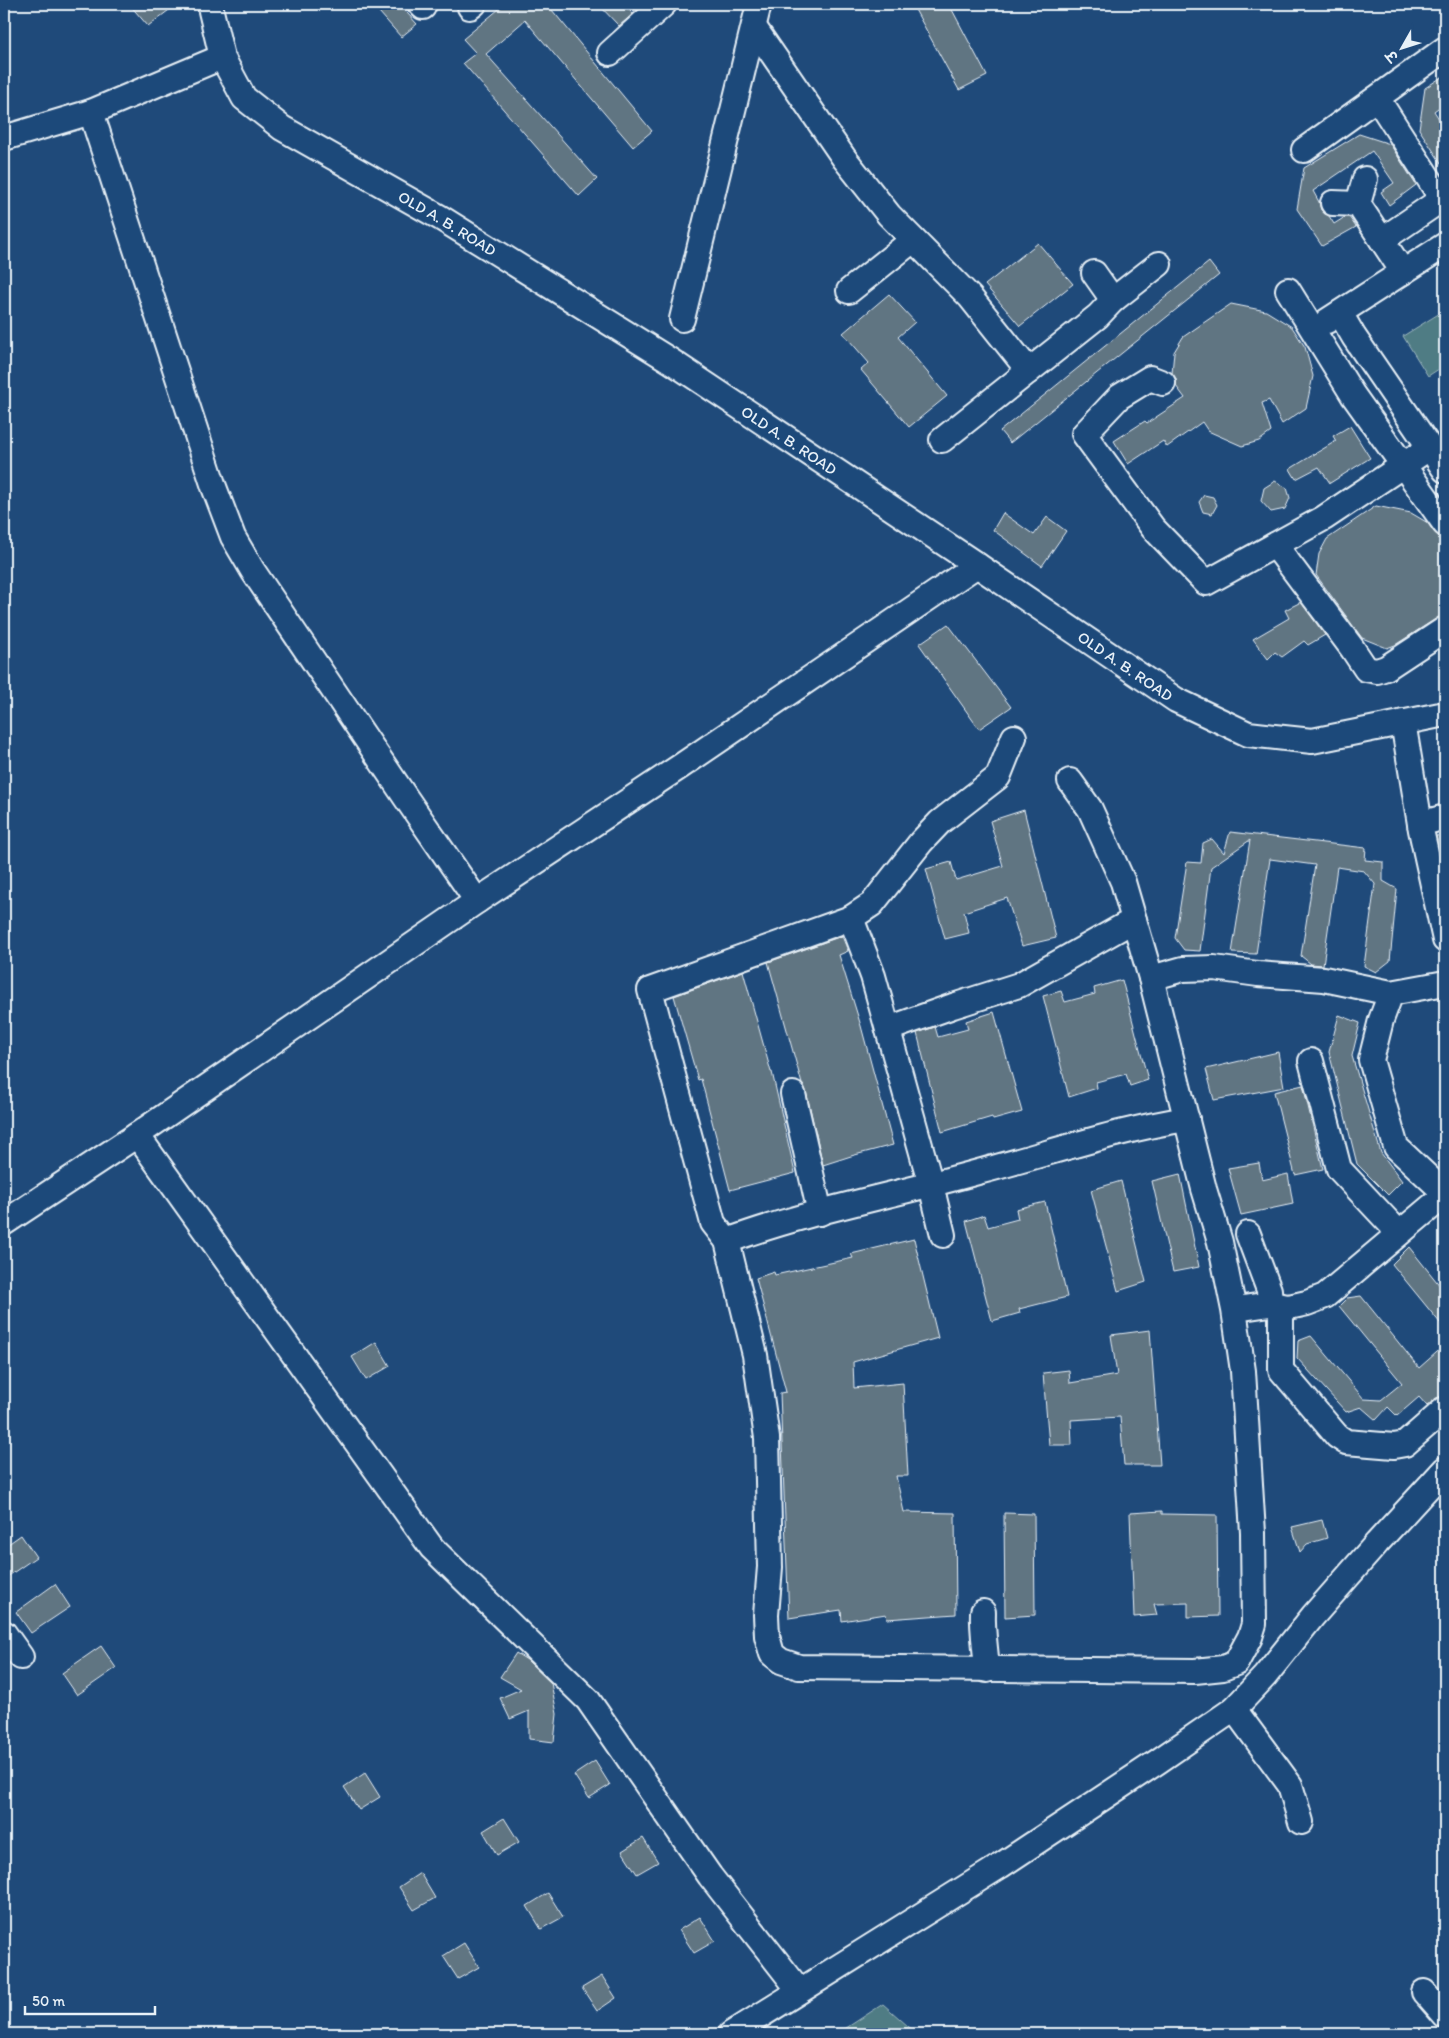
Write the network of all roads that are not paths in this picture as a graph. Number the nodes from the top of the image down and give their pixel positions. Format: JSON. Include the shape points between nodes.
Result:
{"nodes":[{"id":1,"x":211,"y":4,"type":"edge"},
{"id":2,"x":664,"y":4,"type":"edge"},
{"id":3,"x":759,"y":4,"type":"edge"},
{"id":4,"x":754,"y":27,"type":"junction"},
{"id":5,"x":1445,"y":49,"type":"edge"},
{"id":6,"x":610,"y":54,"type":"dead end"},
{"id":7,"x":222,"y":57,"type":"junction"},
{"id":8,"x":1377,"y":98,"type":"junction"},
{"id":9,"x":91,"y":112,"type":"junction"},
{"id":10,"x":4,"y":138,"type":"edge"},
{"id":11,"x":1304,"y":150,"type":"dead end"},
{"id":12,"x":1365,"y":179,"type":"dead end"},
{"id":13,"x":1444,"y":198,"type":"edge"},
{"id":14,"x":1333,"y":203,"type":"dead end"},
{"id":15,"x":1358,"y":204,"type":"junction"},
{"id":16,"x":913,"y":240,"type":"junction"},
{"id":17,"x":1382,"y":240,"type":"junction"},
{"id":18,"x":1445,"y":245,"type":"edge"},
{"id":19,"x":1159,"y":264,"type":"dead end"},
{"id":20,"x":1404,"y":272,"type":"junction"},
{"id":21,"x":1094,"y":273,"type":"dead end"},
{"id":22,"x":1288,"y":290,"type":"dead end"},
{"id":23,"x":850,"y":292,"type":"dead end"},
{"id":24,"x":1113,"y":300,"type":"junction"},
{"id":25,"x":1340,"y":313,"type":"junction"},
{"id":26,"x":682,"y":319,"type":"dead end"},
{"id":27,"x":1313,"y":329,"type":"junction"},
{"id":28,"x":1029,"y":371,"type":"junction"},
{"id":29,"x":1163,"y":383,"type":"dead end"},
{"id":30,"x":942,"y":440,"type":"dead end"},
{"id":31,"x":1429,"y":448,"type":"junction"},
{"id":32,"x":1402,"y":466,"type":"junction"},
{"id":33,"x":1445,"y":470,"type":"edge"},
{"id":34,"x":1445,"y":524,"type":"edge"},
{"id":35,"x":1275,"y":546,"type":"junction"},
{"id":36,"x":977,"y":565,"type":"junction"},
{"id":37,"x":1445,"y":629,"type":"edge"},
{"id":38,"x":1445,"y":714,"type":"edge"},
{"id":39,"x":1403,"y":722,"type":"junction"},
{"id":40,"x":1014,"y":737,"type":"dead end"},
{"id":41,"x":1070,"y":781,"type":"dead end"},
{"id":42,"x":1445,"y":817,"type":"edge"},
{"id":43,"x":1420,"y":824,"type":"junction"},
{"id":44,"x":477,"y":901,"type":"junction"},
{"id":45,"x":851,"y":918,"type":"junction"},
{"id":46,"x":1134,"y":920,"type":"junction"},
{"id":47,"x":1445,"y":940,"type":"edge"},
{"id":48,"x":1151,"y":978,"type":"junction"},
{"id":49,"x":1445,"y":983,"type":"edge"},
{"id":50,"x":1391,"y":993,"type":"junction"},
{"id":51,"x":888,"y":1029,"type":"junction"},
{"id":52,"x":1311,"y":1061,"type":"dead end"},
{"id":53,"x":793,"y":1094,"type":"dead end"},
{"id":54,"x":1187,"y":1119,"type":"junction"},
{"id":55,"x":137,"y":1135,"type":"junction"},
{"id":56,"x":931,"y":1184,"type":"junction"},
{"id":57,"x":1445,"y":1194,"type":"edge"},
{"id":58,"x":820,"y":1213,"type":"junction"},
{"id":59,"x":4,"y":1224,"type":"edge"},
{"id":60,"x":1399,"y":1233,"type":"junction"},
{"id":61,"x":1248,"y":1234,"type":"dead end"},
{"id":62,"x":943,"y":1235,"type":"dead end"},
{"id":63,"x":727,"y":1241,"type":"junction"},
{"id":64,"x":1276,"y":1305,"type":"junction"},
{"id":65,"x":1243,"y":1308,"type":"dead end"},
{"id":66,"x":1445,"y":1409,"type":"edge"},
{"id":67,"x":1445,"y":1469,"type":"edge"},
{"id":68,"x":983,"y":1612,"type":"dead end"},
{"id":69,"x":4,"y":1634,"type":"edge"},
{"id":70,"x":21,"y":1657,"type":"dead end"},
{"id":71,"x":987,"y":1670,"type":"junction"},
{"id":72,"x":1234,"y":1709,"type":"junction"},
{"id":73,"x":1301,"y":1822,"type":"dead end"},
{"id":74,"x":799,"y":1990,"type":"junction"},
{"id":75,"x":1424,"y":1992,"type":"dead end"},
{"id":76,"x":1445,"y":2016,"type":"edge"},
{"id":77,"x":731,"y":2034,"type":"edge"}],
"edges":[{"from":1,"to":7,"type":"street","name":"OLD A. B. ROAD"},
{"from":2,"to":6,"type":"street"},
{"from":3,"to":4,"type":"street"},
{"from":4,"to":16,"type":"street","via":[[844,158]]},
{"from":4,"to":26,"type":"street"},
{"from":5,"to":8,"type":"street"},
{"from":7,"to":9,"type":"street"},
{"from":7,"to":36,"type":"street","name":"OLD A. B. ROAD","via":[[244,98],[282,128],[441,218],[663,356]]},
{"from":8,"to":11,"type":"street"},
{"from":8,"to":13,"type":"street"},
{"from":9,"to":10,"type":"street"},
{"from":9,"to":44,"type":"street","via":[[233,537]]},
{"from":12,"to":15,"type":"street"},
{"from":13,"to":17,"type":"street"},
{"from":14,"to":15,"type":"street"},
{"from":15,"to":17,"type":"street"},
{"from":16,"to":23,"type":"street"},
{"from":16,"to":28,"type":"street","via":[[970,297]]},
{"from":17,"to":20,"type":"street"},
{"from":18,"to":20,"type":"street"},
{"from":19,"to":24,"type":"street"},
{"from":20,"to":25,"type":"street"},
{"from":21,"to":24,"type":"street"},
{"from":22,"to":27,"type":"street"},
{"from":24,"to":28,"type":"street","via":[[1098,316]]},
{"from":25,"to":27,"type":"street"},
{"from":25,"to":31,"type":"street"},
{"from":27,"to":32,"type":"street"},
{"from":28,"to":30,"type":"street"},
{"from":29,"to":35,"type":"street","via":[[1150,378],[1119,397],[1084,434],[1153,528],[1206,583]]},
{"from":31,"to":32,"type":"street"},
{"from":31,"to":33,"type":"street"},
{"from":32,"to":34,"type":"street"},
{"from":32,"to":35,"type":"street"},
{"from":35,"to":37,"type":"street","via":[[1366,669],[1377,671],[1386,668]]},
{"from":36,"to":39,"type":"street","name":"OLD A. B. ROAD","via":[[1176,700],[1248,734],[1312,741]]},
{"from":36,"to":44,"type":"street"},
{"from":38,"to":39,"type":"street","name":"OLD A. B. ROAD"},
{"from":39,"to":43,"type":"street"},
{"from":40,"to":45,"type":"street","via":[[998,777],[940,822],[872,904]]},
{"from":41,"to":46,"type":"street","via":[[1090,809],[1122,882]]},
{"from":42,"to":43,"type":"street"},
{"from":43,"to":47,"type":"street"},
{"from":44,"to":55,"type":"street"},
{"from":45,"to":51,"type":"street","via":[[873,976]]},
{"from":45,"to":63,"type":"street","via":[[650,990],[713,1223]]},
{"from":46,"to":48,"type":"street"},
{"from":46,"to":51,"type":"street","via":[[1019,985]]},
{"from":48,"to":50,"type":"street","via":[[1183,969],[1214,968],[1324,979]]},
{"from":48,"to":54,"type":"street"},
{"from":49,"to":50,"type":"street"},
{"from":50,"to":57,"type":"street","via":[[1371,1060],[1396,1147]]},
{"from":51,"to":56,"type":"street"},
{"from":52,"to":60,"type":"street","via":[[1339,1170]]},
{"from":53,"to":58,"type":"street"},
{"from":54,"to":56,"type":"street","via":[[1096,1138]]},
{"from":54,"to":71,"type":"street","via":[[1220,1242],[1243,1371],[1253,1532],[1254,1624],[1250,1637],[1236,1663],[1223,1668],[1195,1671]]},
{"from":55,"to":59,"type":"street"},
{"from":55,"to":74,"type":"street","via":[[432,1548],[588,1700],[710,1876]]},
{"from":56,"to":58,"type":"street"},
{"from":56,"to":62,"type":"street"},
{"from":57,"to":60,"type":"street"},
{"from":58,"to":63,"type":"street"},
{"from":60,"to":64,"type":"street","via":[[1325,1296],[1307,1303]]},
{"from":61,"to":64,"type":"street"},
{"from":63,"to":71,"type":"street","via":[[755,1355],[767,1438],[770,1566],[766,1615],[772,1654],[799,1667]]},
{"from":64,"to":65,"type":"street"},
{"from":64,"to":66,"type":"street","via":[[1281,1370],[1337,1436],[1346,1442],[1405,1444]]},
{"from":67,"to":72,"type":"street"},
{"from":68,"to":71,"type":"street"},
{"from":69,"to":70,"type":"street"},
{"from":72,"to":73,"type":"street","via":[[1290,1785]]},
{"from":72,"to":74,"type":"street","via":[[1000,1866]]},
{"from":74,"to":77,"type":"street"},
{"from":75,"to":76,"type":"street"}]}
